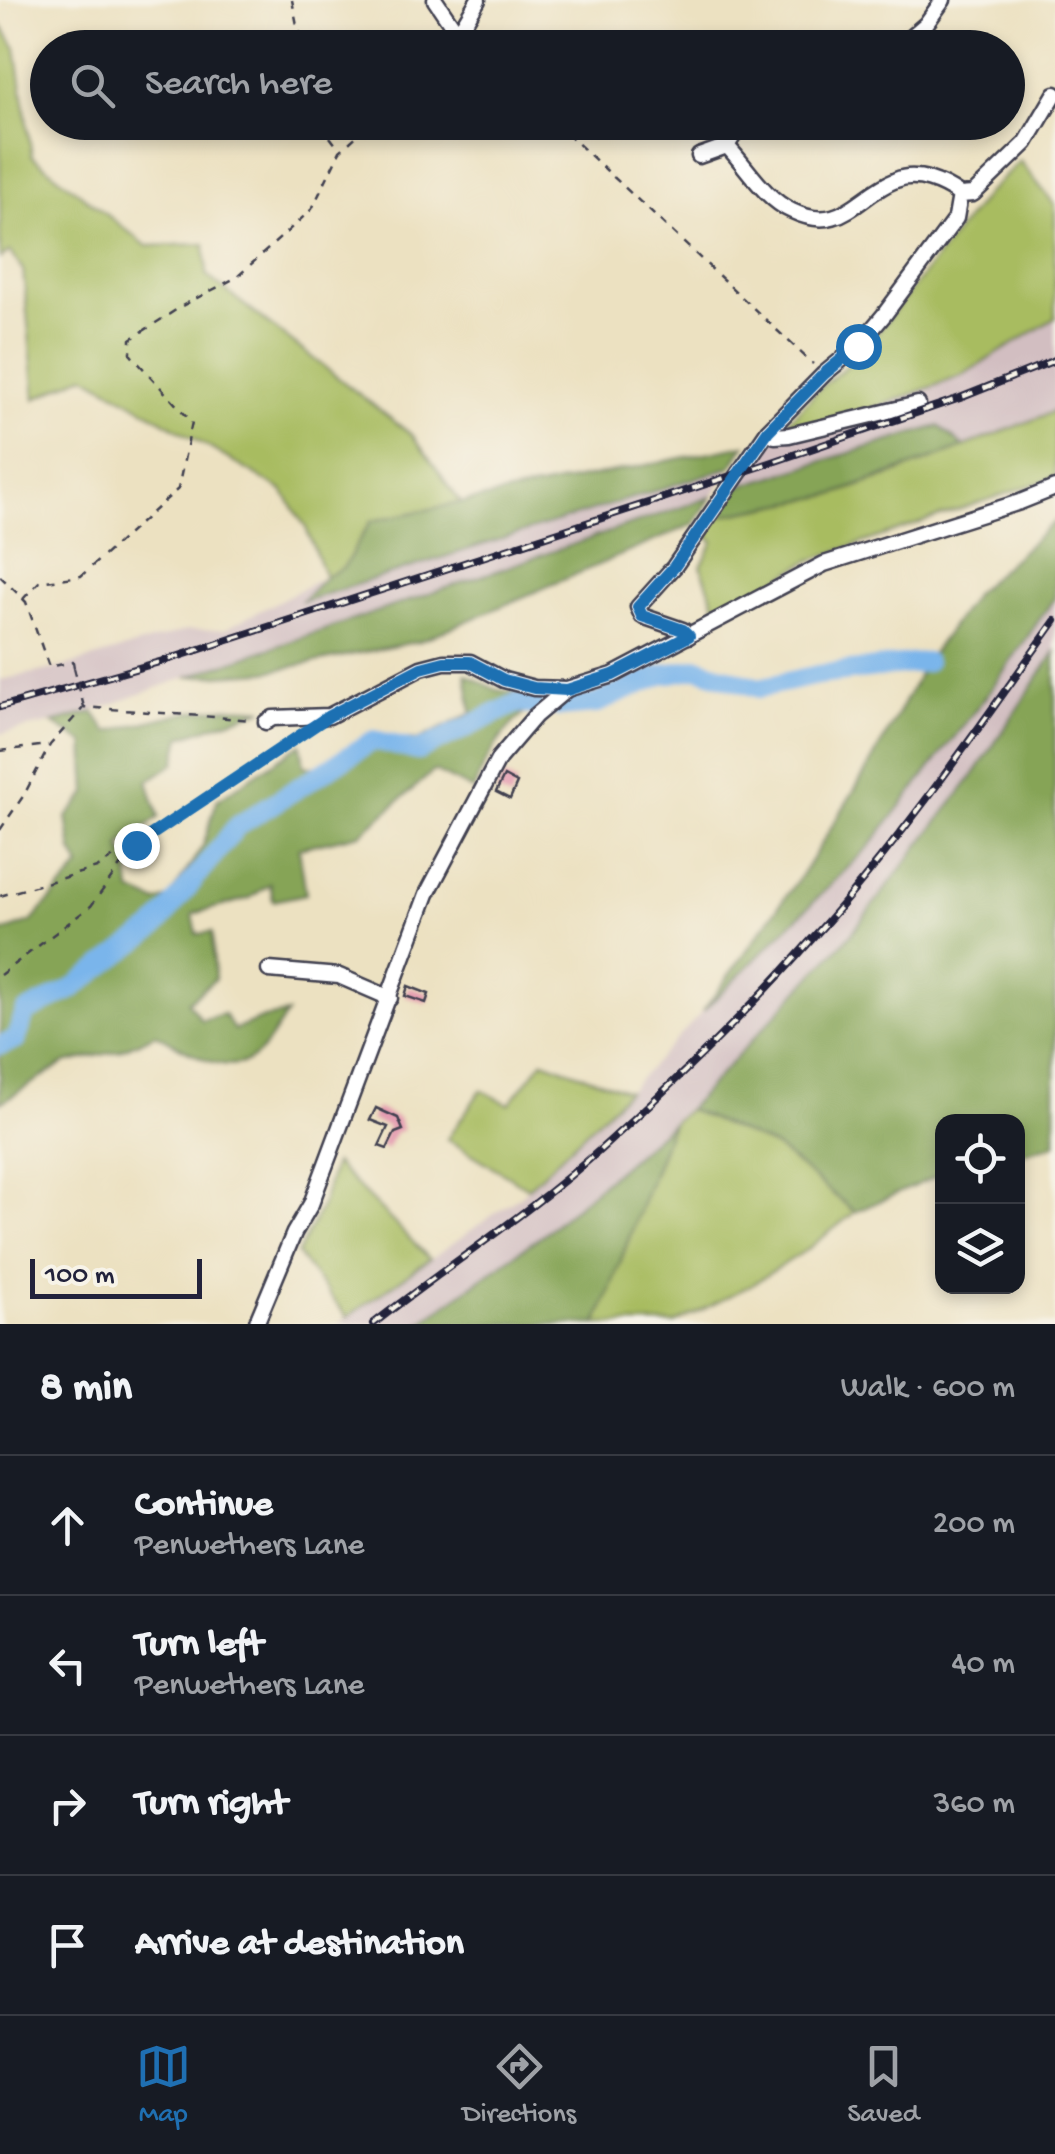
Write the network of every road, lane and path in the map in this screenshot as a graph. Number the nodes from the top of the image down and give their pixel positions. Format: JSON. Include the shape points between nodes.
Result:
{"nodes":[{"id":1,"x":292,"y":0,"type":"edge"},
{"id":2,"x":436,"y":0,"type":"edge"},
{"id":3,"x":478,"y":0,"type":"edge"},
{"id":4,"x":943,"y":0,"type":"edge"},
{"id":5,"x":299,"y":30,"type":"edge"},
{"id":6,"x":455,"y":30,"type":"edge"},
{"id":7,"x":460,"y":30,"type":"edge"},
{"id":8,"x":919,"y":30,"type":"edge"},
{"id":9,"x":1055,"y":94,"type":"edge"},
{"id":10,"x":333,"y":140,"type":"edge"},
{"id":11,"x":351,"y":140,"type":"edge"},
{"id":12,"x":574,"y":140,"type":"edge"},
{"id":13,"x":731,"y":140,"type":"edge"},
{"id":14,"x":727,"y":146,"type":"junction"},
{"id":15,"x":340,"y":150,"type":"junction"},
{"id":16,"x":700,"y":156,"type":"dead end"},
{"id":17,"x":960,"y":195,"type":"junction"},
{"id":18,"x":824,"y":374,"type":"junction"},
{"id":19,"x":918,"y":404,"type":"dead end"},
{"id":20,"x":768,"y":431,"type":"junction"},
{"id":21,"x":1055,"y":488,"type":"edge"},
{"id":22,"x":0,"y":576,"type":"edge"},
{"id":23,"x":23,"y":599,"type":"junction"},
{"id":24,"x":689,"y":636,"type":"junction"},
{"id":25,"x":567,"y":690,"type":"junction"},
{"id":26,"x":84,"y":707,"type":"junction"},
{"id":27,"x":329,"y":716,"type":"junction"},
{"id":28,"x":266,"y":722,"type":"joint"},
{"id":29,"x":50,"y":745,"type":"junction"},
{"id":30,"x":0,"y":751,"type":"edge"},
{"id":31,"x":0,"y":830,"type":"edge"},
{"id":32,"x":136,"y":845,"type":"junction"},
{"id":33,"x":0,"y":896,"type":"edge"},
{"id":34,"x":269,"y":970,"type":"dead end"},
{"id":35,"x":0,"y":975,"type":"edge"},
{"id":36,"x":390,"y":998,"type":"junction"},
{"id":37,"x":256,"y":1324,"type":"edge"}],
"edges":[{"from":1,"to":5,"type":"path"},
{"from":2,"to":6,"type":"street"},
{"from":3,"to":7,"type":"street"},
{"from":4,"to":8,"type":"street"},
{"from":9,"to":17,"type":"street","via":[[1026,143],[973,194]]},
{"from":10,"to":15,"type":"path"},
{"from":11,"to":15,"type":"path"},
{"from":12,"to":18,"type":"path"},
{"from":13,"to":14,"type":"street"},
{"from":14,"to":16,"type":"street"},
{"from":14,"to":17,"type":"street","via":[[767,194],[818,219],[846,213],[898,178],[938,181]]},
{"from":15,"to":23,"type":"path","via":[[312,210],[237,278],[131,338],[131,355],[192,422],[178,488],[81,576],[40,582]]},
{"from":17,"to":18,"type":"street","via":[[956,218],[884,315]]},
{"from":18,"to":20,"type":"street"},
{"from":19,"to":20,"type":"street","via":[[789,436]]},
{"from":20,"to":24,"type":"street","via":[[674,567],[638,607],[642,616]]},
{"from":21,"to":24,"type":"street","via":[[824,564]]},
{"from":22,"to":23,"type":"path"},
{"from":23,"to":26,"type":"path","bridge":true,"via":[[49,666],[72,662]]},
{"from":24,"to":25,"type":"street"},
{"from":25,"to":27,"type":"street","via":[[504,680],[470,662],[444,662]]},
{"from":25,"to":36,"type":"street","via":[[498,758],[427,894]]},
{"from":26,"to":28,"type":"path"},
{"from":26,"to":29,"type":"path"},
{"from":27,"to":28,"type":"street"},
{"from":27,"to":32,"type":"path"},
{"from":29,"to":30,"type":"path"},
{"from":29,"to":31,"type":"path"},
{"from":32,"to":33,"type":"path","via":[[96,868]]},
{"from":32,"to":35,"type":"path","via":[[92,906]]},
{"from":34,"to":36,"type":"street","via":[[339,976]]},
{"from":36,"to":37,"type":"street","via":[[311,1204]]}]}
